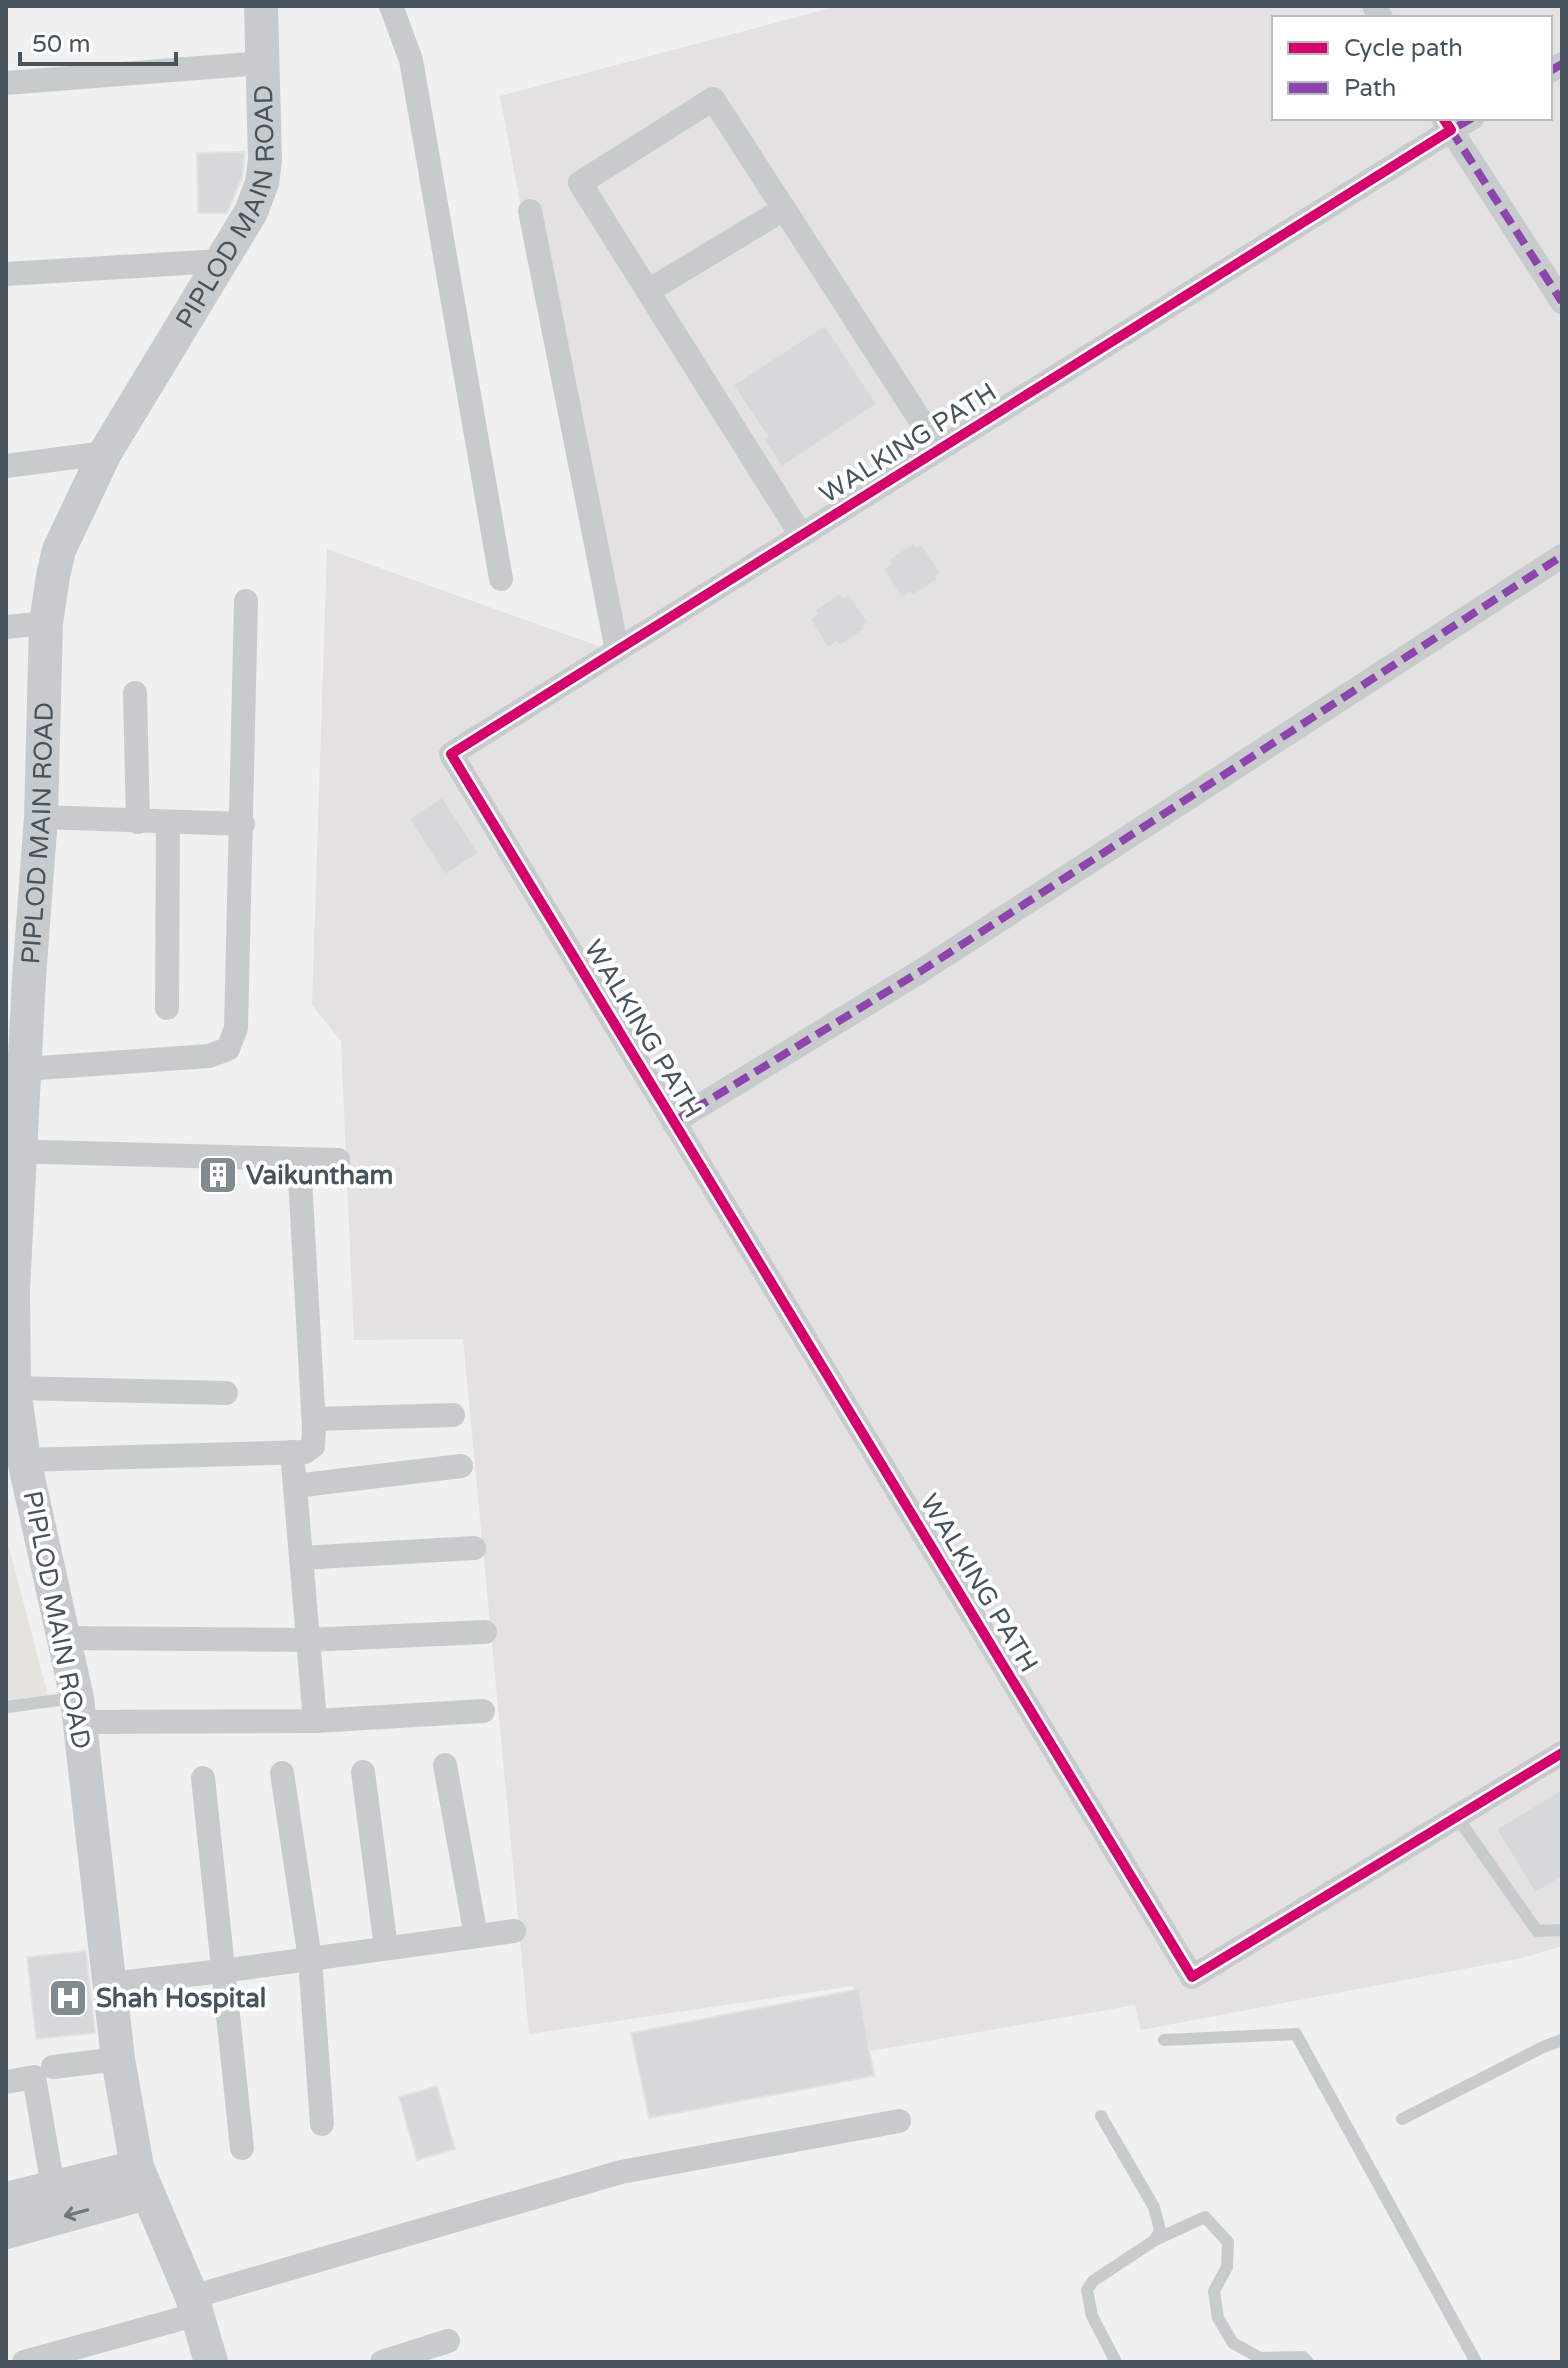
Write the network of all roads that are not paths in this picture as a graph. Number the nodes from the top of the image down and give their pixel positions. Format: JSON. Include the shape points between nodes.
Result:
{"nodes":[{"id":1,"x":261,"y":6,"type":"edge"},
{"id":2,"x":391,"y":6,"type":"edge"},
{"id":3,"x":262,"y":63,"type":"junction"},
{"id":4,"x":6,"y":83,"type":"edge"},
{"id":5,"x":1455,"y":122,"type":"edge"},
{"id":6,"x":784,"y":209,"type":"junction"},
{"id":7,"x":530,"y":211,"type":"dead end"},
{"id":8,"x":220,"y":261,"type":"junction"},
{"id":9,"x":6,"y":274,"type":"edge"},
{"id":10,"x":648,"y":291,"type":"junction"},
{"id":11,"x":1562,"y":302,"type":"edge"},
{"id":12,"x":939,"y":449,"type":"junction"},
{"id":13,"x":105,"y":453,"type":"junction"},
{"id":14,"x":6,"y":466,"type":"edge"},
{"id":15,"x":801,"y":535,"type":"junction"},
{"id":16,"x":1562,"y":556,"type":"edge"},
{"id":17,"x":501,"y":579,"type":"dead end"},
{"id":18,"x":246,"y":601,"type":"dead end"},
{"id":19,"x":46,"y":623,"type":"junction"},
{"id":20,"x":6,"y":627,"type":"edge"},
{"id":21,"x":617,"y":650,"type":"junction"},
{"id":22,"x":135,"y":693,"type":"dead end"},
{"id":23,"x":41,"y":817,"type":"junction"},
{"id":24,"x":138,"y":822,"type":"junction"},
{"id":25,"x":168,"y":823,"type":"junction"},
{"id":26,"x":243,"y":824,"type":"junction"},
{"id":27,"x":17,"y":979,"type":"edge"},
{"id":28,"x":167,"y":1008,"type":"dead end"},
{"id":29,"x":25,"y":1069,"type":"junction"},
{"id":30,"x":673,"y":1121,"type":"junction"},
{"id":31,"x":13,"y":1150,"type":"edge"},
{"id":32,"x":338,"y":1160,"type":"dead end"},
{"id":33,"x":299,"y":1161,"type":"junction"},
{"id":34,"x":14,"y":1388,"type":"junction"},
{"id":35,"x":226,"y":1393,"type":"dead end"},
{"id":36,"x":453,"y":1415,"type":"dead end"},
{"id":37,"x":314,"y":1419,"type":"junction"},
{"id":38,"x":292,"y":1452,"type":"junction"},
{"id":39,"x":24,"y":1460,"type":"junction"},
{"id":40,"x":461,"y":1466,"type":"dead end"},
{"id":41,"x":295,"y":1486,"type":"junction"},
{"id":42,"x":474,"y":1548,"type":"dead end"},
{"id":43,"x":301,"y":1558,"type":"junction"},
{"id":44,"x":485,"y":1632,"type":"dead end"},
{"id":45,"x":62,"y":1638,"type":"junction"},
{"id":46,"x":307,"y":1640,"type":"junction"},
{"id":47,"x":6,"y":1707,"type":"edge"},
{"id":48,"x":79,"y":1710,"type":"junction"},
{"id":49,"x":483,"y":1711,"type":"dead end"},
{"id":50,"x":315,"y":1721,"type":"junction"},
{"id":51,"x":1562,"y":1753,"type":"edge"},
{"id":52,"x":445,"y":1765,"type":"dead end"},
{"id":53,"x":363,"y":1772,"type":"dead end"},
{"id":54,"x":282,"y":1773,"type":"dead end"},
{"id":55,"x":203,"y":1778,"type":"dead end"},
{"id":56,"x":1457,"y":1817,"type":"junction"},
{"id":57,"x":1562,"y":1930,"type":"edge"},
{"id":58,"x":514,"y":1931,"type":"dead end"},
{"id":59,"x":476,"y":1936,"type":"junction"},
{"id":60,"x":386,"y":1948,"type":"junction"},
{"id":61,"x":310,"y":1959,"type":"junction"},
{"id":62,"x":222,"y":1971,"type":"junction"},
{"id":63,"x":109,"y":1984,"type":"junction"},
{"id":64,"x":1164,"y":2040,"type":"dead end"},
{"id":65,"x":1562,"y":2040,"type":"edge"},
{"id":66,"x":118,"y":2059,"type":"junction"},
{"id":67,"x":53,"y":2067,"type":"dead end"},
{"id":68,"x":6,"y":2082,"type":"edge"},
{"id":69,"x":1101,"y":2116,"type":"dead end"},
{"id":70,"x":1402,"y":2119,"type":"dead end"},
{"id":71,"x":899,"y":2121,"type":"dead end"},
{"id":72,"x":322,"y":2124,"type":"dead end"},
{"id":73,"x":242,"y":2148,"type":"dead end"},
{"id":74,"x":142,"y":2180,"type":"junction"},
{"id":75,"x":53,"y":2187,"type":"junction"},
{"id":76,"x":6,"y":2199,"type":"edge"},
{"id":77,"x":6,"y":2232,"type":"edge"},
{"id":78,"x":1155,"y":2240,"type":"junction"},
{"id":79,"x":195,"y":2305,"type":"junction"},
{"id":80,"x":448,"y":2341,"type":"dead end"},
{"id":81,"x":24,"y":2362,"type":"edge"},
{"id":82,"x":211,"y":2362,"type":"edge"},
{"id":83,"x":382,"y":2362,"type":"edge"},
{"id":84,"x":1116,"y":2362,"type":"edge"},
{"id":85,"x":1308,"y":2362,"type":"edge"},
{"id":86,"x":1476,"y":2362,"type":"edge"}],
"edges":[{"from":1,"to":3,"type":"street","name":"PIPLOD MAIN ROAD"},
{"from":2,"to":17,"type":"street","via":[[411,60]]},
{"from":3,"to":4,"type":"street"},
{"from":3,"to":8,"type":"street","name":"PIPLOD MAIN ROAD","via":[[262,183],[251,212]]},
{"from":5,"to":11,"type":"street"},
{"from":5,"to":12,"type":"street","name":"WALKING PATH"},
{"from":6,"to":10,"type":"street"},
{"from":6,"to":10,"type":"street","via":[[713,99],[580,183]]},
{"from":6,"to":12,"type":"street"},
{"from":7,"to":21,"type":"street"},
{"from":8,"to":9,"type":"street"},
{"from":8,"to":13,"type":"street","name":"PIPLOD MAIN ROAD"},
{"from":10,"to":15,"type":"street"},
{"from":12,"to":15,"type":"street","name":"WALKING PATH"},
{"from":13,"to":14,"type":"street"},
{"from":13,"to":19,"type":"street","name":"PIPLOD MAIN ROAD","via":[[59,550]]},
{"from":15,"to":21,"type":"street","name":"WALKING PATH"},
{"from":16,"to":30,"type":"street","via":[[921,971]]},
{"from":18,"to":26,"type":"street"},
{"from":19,"to":20,"type":"street"},
{"from":19,"to":23,"type":"street","name":"PIPLOD MAIN ROAD"},
{"from":21,"to":30,"type":"street","name":"WALKING PATH","via":[[451,754]]},
{"from":22,"to":24,"type":"street"},
{"from":23,"to":24,"type":"street"},
{"from":23,"to":27,"type":"street","name":"PIPLOD MAIN ROAD"},
{"from":24,"to":25,"type":"street"},
{"from":25,"to":26,"type":"street"},
{"from":25,"to":28,"type":"street"},
{"from":26,"to":29,"type":"street","via":[[236,1028],[228,1049],[209,1056]]},
{"from":27,"to":29,"type":"street","name":"PIPLOD MAIN ROAD"},
{"from":29,"to":31,"type":"street","name":"PIPLOD MAIN ROAD"},
{"from":30,"to":56,"type":"street","name":"WALKING PATH","via":[[1192,1977]]},
{"from":31,"to":33,"type":"street"},
{"from":31,"to":34,"type":"street","name":"PIPLOD MAIN ROAD"},
{"from":32,"to":33,"type":"street"},
{"from":33,"to":37,"type":"street"},
{"from":34,"to":35,"type":"street"},
{"from":34,"to":39,"type":"street","name":"PIPLOD MAIN ROAD"},
{"from":36,"to":37,"type":"street"},
{"from":37,"to":38,"type":"street","via":[[313,1446]]},
{"from":38,"to":39,"type":"street"},
{"from":38,"to":41,"type":"street"},
{"from":39,"to":45,"type":"street","name":"PIPLOD MAIN ROAD"},
{"from":40,"to":41,"type":"street"},
{"from":41,"to":43,"type":"street"},
{"from":42,"to":43,"type":"street"},
{"from":43,"to":46,"type":"street"},
{"from":44,"to":46,"type":"street"},
{"from":45,"to":46,"type":"street"},
{"from":45,"to":48,"type":"street","name":"PIPLOD MAIN ROAD"},
{"from":46,"to":50,"type":"street"},
{"from":47,"to":48,"type":"lane"},
{"from":48,"to":50,"type":"street"},
{"from":48,"to":63,"type":"street","name":"PIPLOD MAIN ROAD"},
{"from":49,"to":50,"type":"street"},
{"from":51,"to":56,"type":"street","name":"WALKING PATH"},
{"from":52,"to":59,"type":"street"},
{"from":53,"to":60,"type":"street"},
{"from":54,"to":61,"type":"street"},
{"from":55,"to":62,"type":"street"},
{"from":56,"to":57,"type":"lane","via":[[1537,1931]]},
{"from":58,"to":59,"type":"street"},
{"from":59,"to":60,"type":"street"},
{"from":60,"to":61,"type":"street"},
{"from":61,"to":62,"type":"street"},
{"from":61,"to":72,"type":"street"},
{"from":62,"to":63,"type":"street"},
{"from":62,"to":73,"type":"street"},
{"from":63,"to":66,"type":"street","name":"PIPLOD MAIN ROAD"},
{"from":64,"to":86,"type":"lane","via":[[1296,2034]]},
{"from":65,"to":70,"type":"lane"},
{"from":66,"to":67,"type":"street"},
{"from":66,"to":74,"type":"street","name":"PIPLOD MAIN ROAD"},
{"from":68,"to":75,"type":"street","via":[[34,2077]]},
{"from":69,"to":78,"type":"lane","via":[[1154,2207],[1160,2230]]},
{"from":71,"to":79,"type":"street","via":[[621,2172]]},
{"from":74,"to":75,"type":"street"},
{"from":74,"to":77,"type":"street","one_way":true},
{"from":74,"to":79,"type":"street","name":"PIPLOD MAIN ROAD"},
{"from":75,"to":76,"type":"street"},
{"from":78,"to":84,"type":"lane","via":[[1087,2290],[1092,2316]]},
{"from":78,"to":85,"type":"lane","via":[[1205,2217],[1228,2242],[1227,2267],[1214,2291],[1218,2318],[1233,2343],[1260,2358],[1303,2357]]},
{"from":79,"to":81,"type":"street"},
{"from":79,"to":82,"type":"street","name":"PIPLOD MAIN ROAD"},
{"from":80,"to":83,"type":"street"}]}
